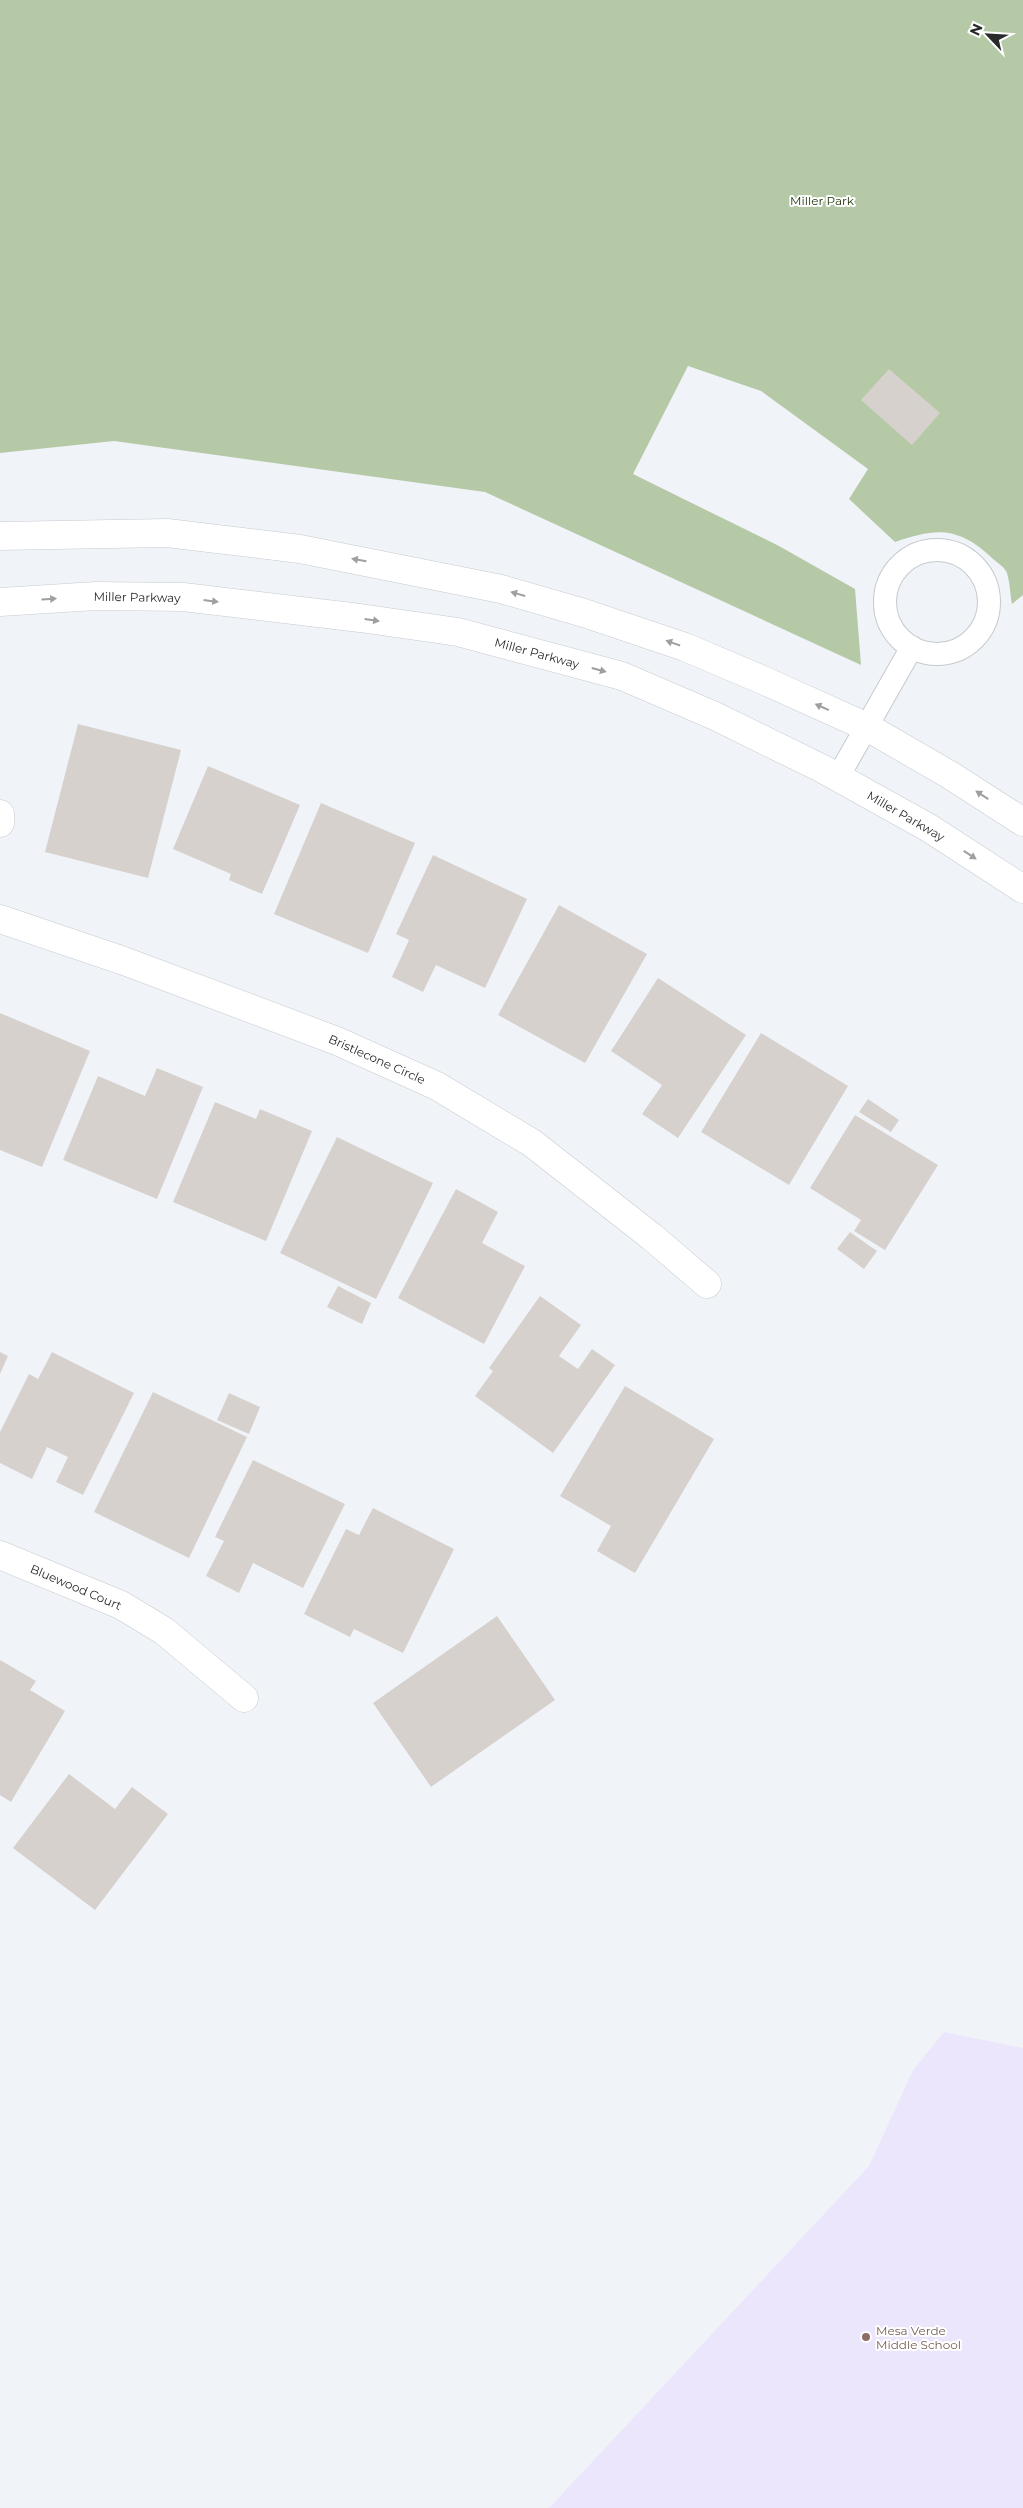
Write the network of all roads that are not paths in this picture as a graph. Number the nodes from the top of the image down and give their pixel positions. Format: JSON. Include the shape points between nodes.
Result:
{"nodes":[{"id":1,"x":0,"y":536,"type":"edge"},
{"id":2,"x":0,"y":602,"type":"edge"},
{"id":3,"x":912,"y":647,"type":"junction"},
{"id":4,"x":867,"y":727,"type":"junction"},
{"id":5,"x":838,"y":777,"type":"junction"},
{"id":6,"x":0,"y":814,"type":"edge"},
{"id":7,"x":1023,"y":822,"type":"edge"},
{"id":8,"x":0,"y":823,"type":"edge"},
{"id":9,"x":1023,"y":889,"type":"edge"},
{"id":10,"x":0,"y":919,"type":"edge"},
{"id":11,"x":708,"y":1284,"type":"dead end"},
{"id":12,"x":0,"y":1555,"type":"edge"},
{"id":13,"x":244,"y":1698,"type":"dead end"}],
"edges":[{"from":4,"to":1,"type":"street","one_way":true,"via":[[685,647],[501,588],[300,550],[167,533]]},
{"from":2,"to":5,"type":"street","name":"Miller Parkway","one_way":true,"via":[[96,596],[183,598],[458,632],[622,676],[716,716]]},
{"from":3,"to":3,"type":"lane","via":[[937,654],[954,651],[969,643],[980,631],[987,616],[989,598],[985,582],[963,557],[948,551],[930,550],[914,555],[890,580],[885,597],[886,614],[893,630]]},
{"from":3,"to":4,"type":"lane"},
{"from":4,"to":5,"type":"lane"},
{"from":7,"to":4,"type":"street","one_way":true},
{"from":5,"to":9,"type":"street","name":"Miller Parkway","one_way":true,"via":[[929,828]]},
{"from":6,"to":8,"type":"street"},
{"from":10,"to":11,"type":"street","name":"Bristlecone Circle","via":[[124,961],[337,1041],[437,1086],[532,1143]]},
{"from":12,"to":13,"type":"street","name":"Bluewood Court","via":[[121,1605],[164,1631]]}]}
